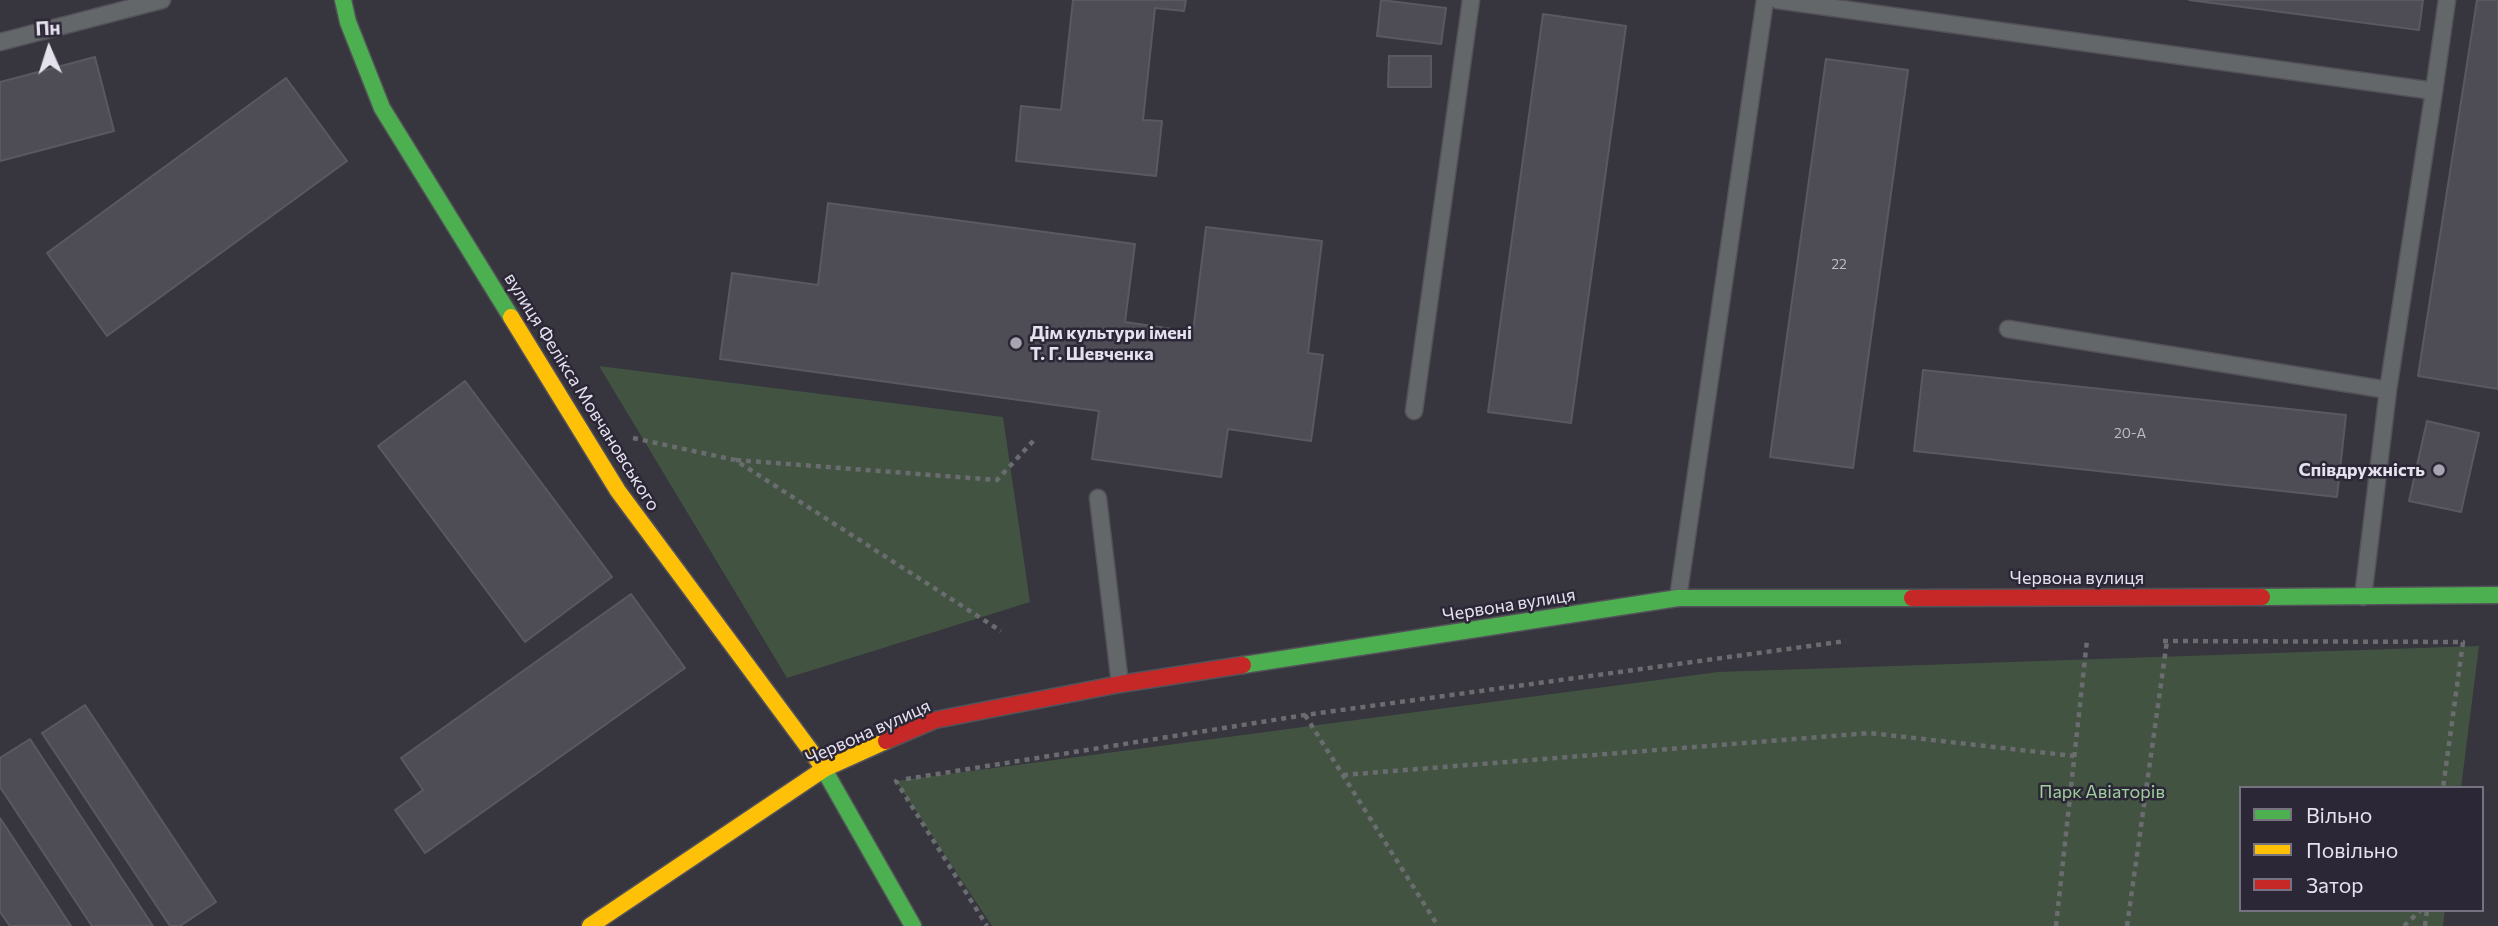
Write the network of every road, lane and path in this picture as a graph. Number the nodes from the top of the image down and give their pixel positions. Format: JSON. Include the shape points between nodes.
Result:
{"nodes":[{"id":1,"x":162,"y":0,"type":"edge"},
{"id":2,"x":343,"y":0,"type":"edge"},
{"id":3,"x":1471,"y":0,"type":"edge"},
{"id":4,"x":1765,"y":0,"type":"edge"},
{"id":5,"x":1777,"y":0,"type":"edge"},
{"id":6,"x":2447,"y":0,"type":"edge"},
{"id":7,"x":0,"y":42,"type":"edge"},
{"id":8,"x":2434,"y":91,"type":"junction"},
{"id":9,"x":2008,"y":329,"type":"dead end"},
{"id":10,"x":2388,"y":390,"type":"junction"},
{"id":11,"x":1414,"y":411,"type":"dead end"},
{"id":12,"x":629,"y":437,"type":"dead end"},
{"id":13,"x":1037,"y":438,"type":"dead end"},
{"id":14,"x":735,"y":460,"type":"junction"},
{"id":15,"x":1098,"y":498,"type":"dead end"},
{"id":16,"x":2498,"y":595,"type":"edge"},
{"id":17,"x":2363,"y":597,"type":"junction"},
{"id":18,"x":1678,"y":598,"type":"junction"},
{"id":19,"x":1001,"y":631,"type":"dead end"},
{"id":20,"x":1849,"y":640,"type":"dead end"},
{"id":21,"x":2073,"y":640,"type":"dead end"},
{"id":22,"x":2087,"y":640,"type":"junction"},
{"id":23,"x":2100,"y":640,"type":"dead end"},
{"id":24,"x":2153,"y":641,"type":"dead end"},
{"id":25,"x":2167,"y":641,"type":"junction"},
{"id":26,"x":1120,"y":684,"type":"junction"},
{"id":27,"x":1305,"y":715,"type":"junction"},
{"id":28,"x":2074,"y":755,"type":"junction"},
{"id":29,"x":824,"y":769,"type":"junction"},
{"id":30,"x":1343,"y":775,"type":"junction"},
{"id":31,"x":2443,"y":786,"type":"edge"},
{"id":32,"x":2419,"y":912,"type":"edge"},
{"id":33,"x":590,"y":926,"type":"edge"},
{"id":34,"x":913,"y":926,"type":"edge"},
{"id":35,"x":987,"y":926,"type":"edge"},
{"id":36,"x":1438,"y":926,"type":"edge"},
{"id":37,"x":2056,"y":926,"type":"edge"},
{"id":38,"x":2127,"y":926,"type":"edge"},
{"id":39,"x":2404,"y":926,"type":"edge"}],
"edges":[{"from":1,"to":7,"type":"lane"},
{"from":2,"to":29,"type":"main road","name":"вулиця Фелікса Мовчановського","via":[[382,108],[618,491]]},
{"from":3,"to":11,"type":"lane"},
{"from":4,"to":18,"type":"lane"},
{"from":5,"to":8,"type":"lane"},
{"from":6,"to":8,"type":"lane"},
{"from":8,"to":10,"type":"lane"},
{"from":9,"to":10,"type":"lane"},
{"from":10,"to":17,"type":"lane"},
{"from":12,"to":14,"type":"path"},
{"from":13,"to":14,"type":"path","via":[[997,480]]},
{"from":14,"to":19,"type":"path"},
{"from":15,"to":26,"type":"lane"},
{"from":16,"to":17,"type":"main road","name":"Червона вулиця"},
{"from":17,"to":18,"type":"main road","name":"Червона вулиця"},
{"from":18,"to":26,"type":"main road","name":"Червона вулиця"},
{"from":20,"to":27,"type":"path"},
{"from":21,"to":22,"type":"path"},
{"from":22,"to":23,"type":"path"},
{"from":22,"to":28,"type":"path"},
{"from":24,"to":25,"type":"path"},
{"from":25,"to":31,"type":"path","via":[[2463,642]]},
{"from":25,"to":38,"type":"path"},
{"from":26,"to":29,"type":"main road","name":"Червона вулиця","via":[[935,720]]},
{"from":27,"to":30,"type":"path"},
{"from":27,"to":35,"type":"path","via":[[895,781]]},
{"from":28,"to":30,"type":"path","via":[[1870,733]]},
{"from":28,"to":37,"type":"path"},
{"from":29,"to":33,"type":"main road","name":"Червона вулиця"},
{"from":29,"to":34,"type":"main road","name":"вулиця Фелікса Мовчановського"},
{"from":30,"to":36,"type":"path"},
{"from":32,"to":39,"type":"path"}]}
